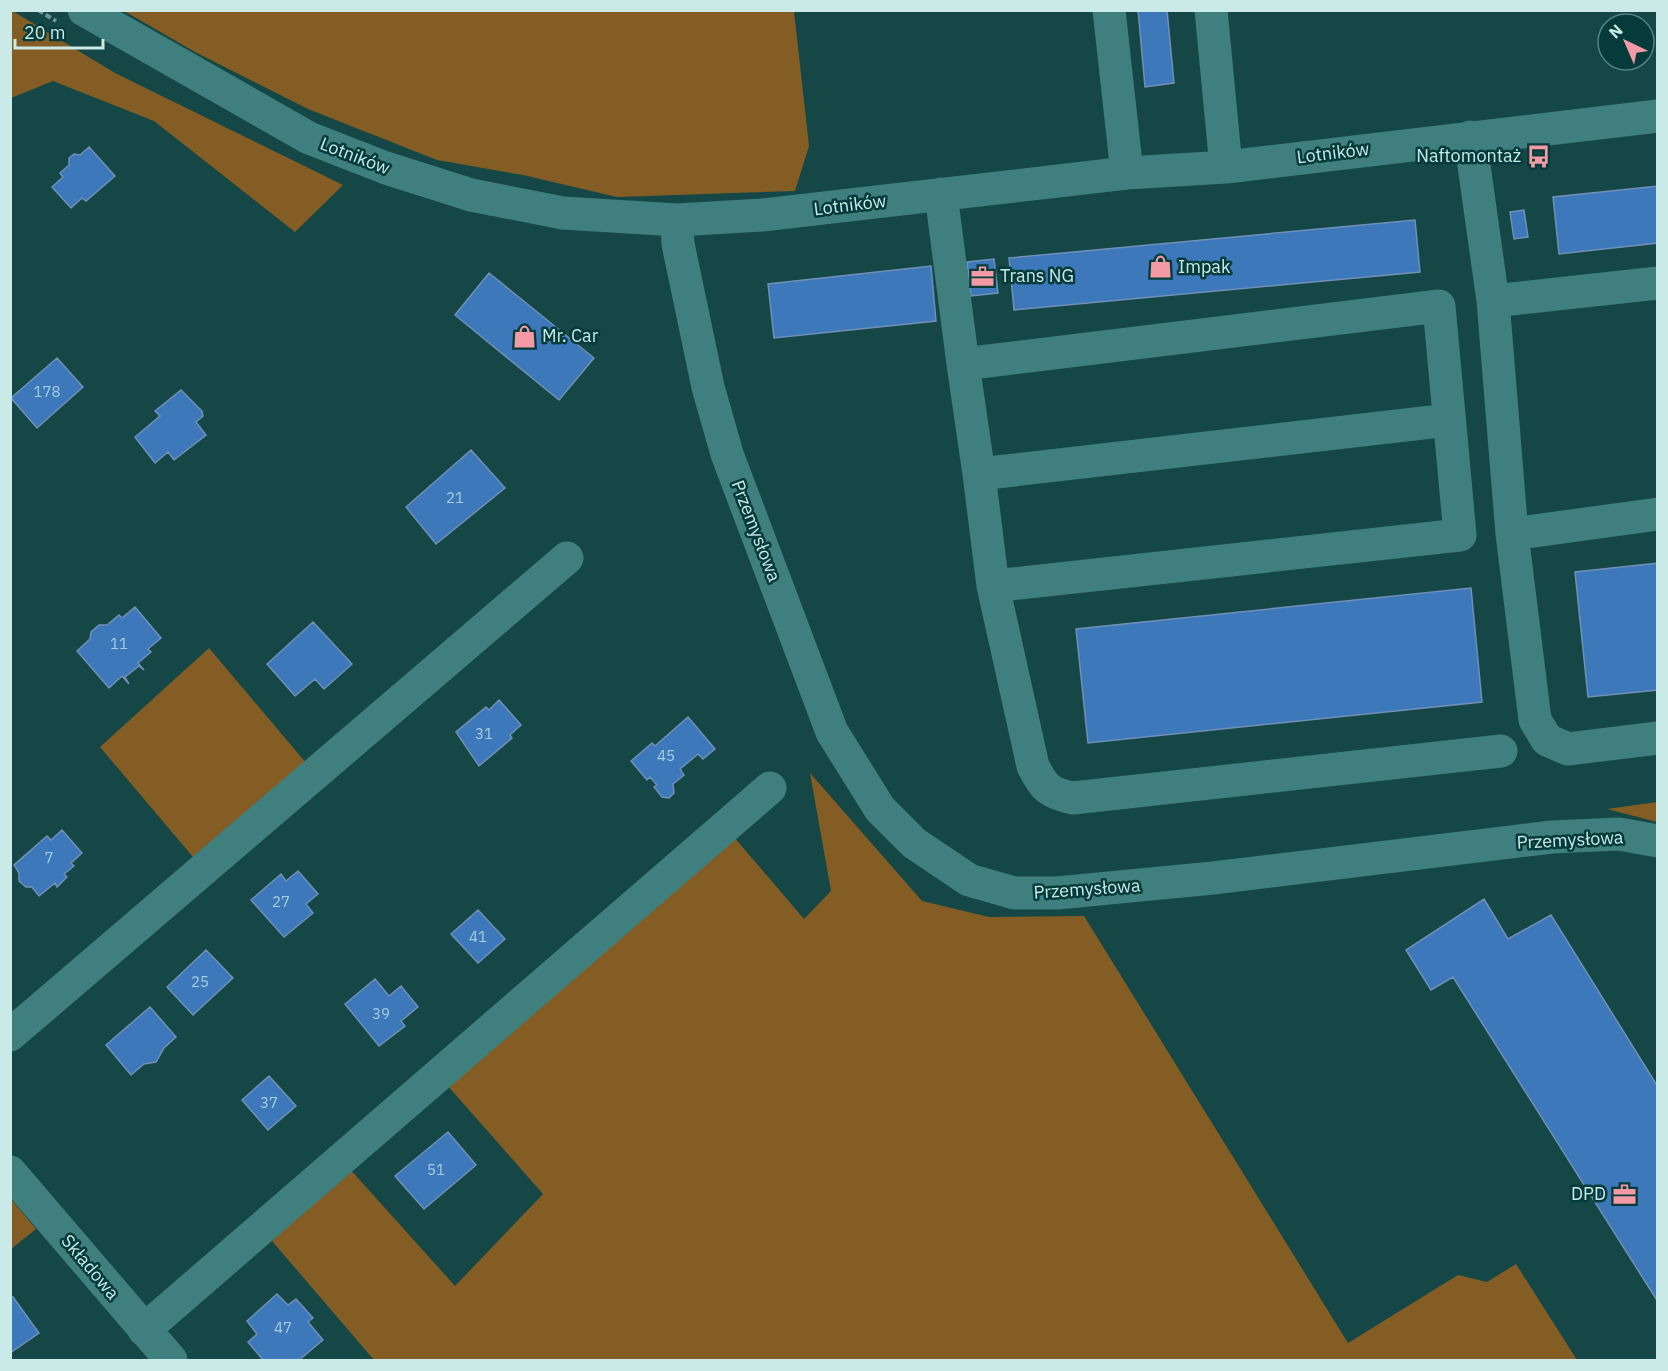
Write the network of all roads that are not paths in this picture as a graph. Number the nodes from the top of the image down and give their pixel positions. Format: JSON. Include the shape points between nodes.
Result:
{"nodes":[{"id":1,"x":84,"y":10,"type":"edge"},
{"id":2,"x":1109,"y":10,"type":"edge"},
{"id":3,"x":1211,"y":10,"type":"edge"},
{"id":4,"x":1658,"y":116,"type":"edge"},
{"id":5,"x":1470,"y":137,"type":"junction"},
{"id":6,"x":1226,"y":167,"type":"junction"},
{"id":7,"x":1127,"y":173,"type":"junction"},
{"id":8,"x":941,"y":194,"type":"junction"},
{"id":9,"x":677,"y":220,"type":"junction"},
{"id":10,"x":1658,"y":283,"type":"edge"},
{"id":11,"x":1493,"y":301,"type":"junction"},
{"id":12,"x":963,"y":364,"type":"junction"},
{"id":13,"x":1449,"y":420,"type":"junction"},
{"id":14,"x":979,"y":474,"type":"junction"},
{"id":15,"x":1658,"y":514,"type":"edge"},
{"id":16,"x":1512,"y":534,"type":"junction"},
{"id":17,"x":567,"y":558,"type":"dead end"},
{"id":18,"x":993,"y":586,"type":"junction"},
{"id":19,"x":1658,"y":738,"type":"edge"},
{"id":20,"x":1500,"y":751,"type":"dead end"},
{"id":21,"x":770,"y":788,"type":"dead end"},
{"id":22,"x":1658,"y":841,"type":"edge"},
{"id":23,"x":10,"y":1035,"type":"edge"},
{"id":24,"x":10,"y":1172,"type":"edge"},
{"id":25,"x":144,"y":1330,"type":"junction"},
{"id":26,"x":171,"y":1360,"type":"edge"}],
"edges":[{"from":1,"to":9,"type":"street","name":"Lotników","via":[[309,138],[386,168],[471,195],[563,213]]},
{"from":2,"to":7,"type":"street"},
{"from":3,"to":6,"type":"street"},
{"from":4,"to":5,"type":"street","name":"Lotników"},
{"from":5,"to":6,"type":"street","name":"Lotników"},
{"from":5,"to":11,"type":"street"},
{"from":6,"to":7,"type":"street","name":"Lotników"},
{"from":7,"to":8,"type":"street","name":"Lotników"},
{"from":8,"to":9,"type":"street","name":"Lotników","via":[[762,215]]},
{"from":8,"to":12,"type":"street"},
{"from":9,"to":22,"type":"street","name":"Przemysłowa","via":[[678,244],[708,387],[727,454],[832,732],[880,809],[914,843],[969,880],[1014,893],[1057,893],[1552,837],[1619,834]]},
{"from":10,"to":11,"type":"street"},
{"from":11,"to":16,"type":"street"},
{"from":12,"to":13,"type":"street","via":[[1439,306]]},
{"from":12,"to":14,"type":"street"},
{"from":13,"to":14,"type":"street"},
{"from":13,"to":18,"type":"street","via":[[1460,535]]},
{"from":14,"to":18,"type":"street"},
{"from":15,"to":16,"type":"street"},
{"from":16,"to":19,"type":"street","via":[[1535,720],[1547,741],[1568,749]]},
{"from":17,"to":23,"type":"street"},
{"from":18,"to":20,"type":"street","via":[[1033,766],[1041,783],[1053,794],[1073,798]]},
{"from":21,"to":25,"type":"street"},
{"from":24,"to":25,"type":"street","name":"Składowa"},
{"from":25,"to":26,"type":"street","name":"Składowa"}]}
